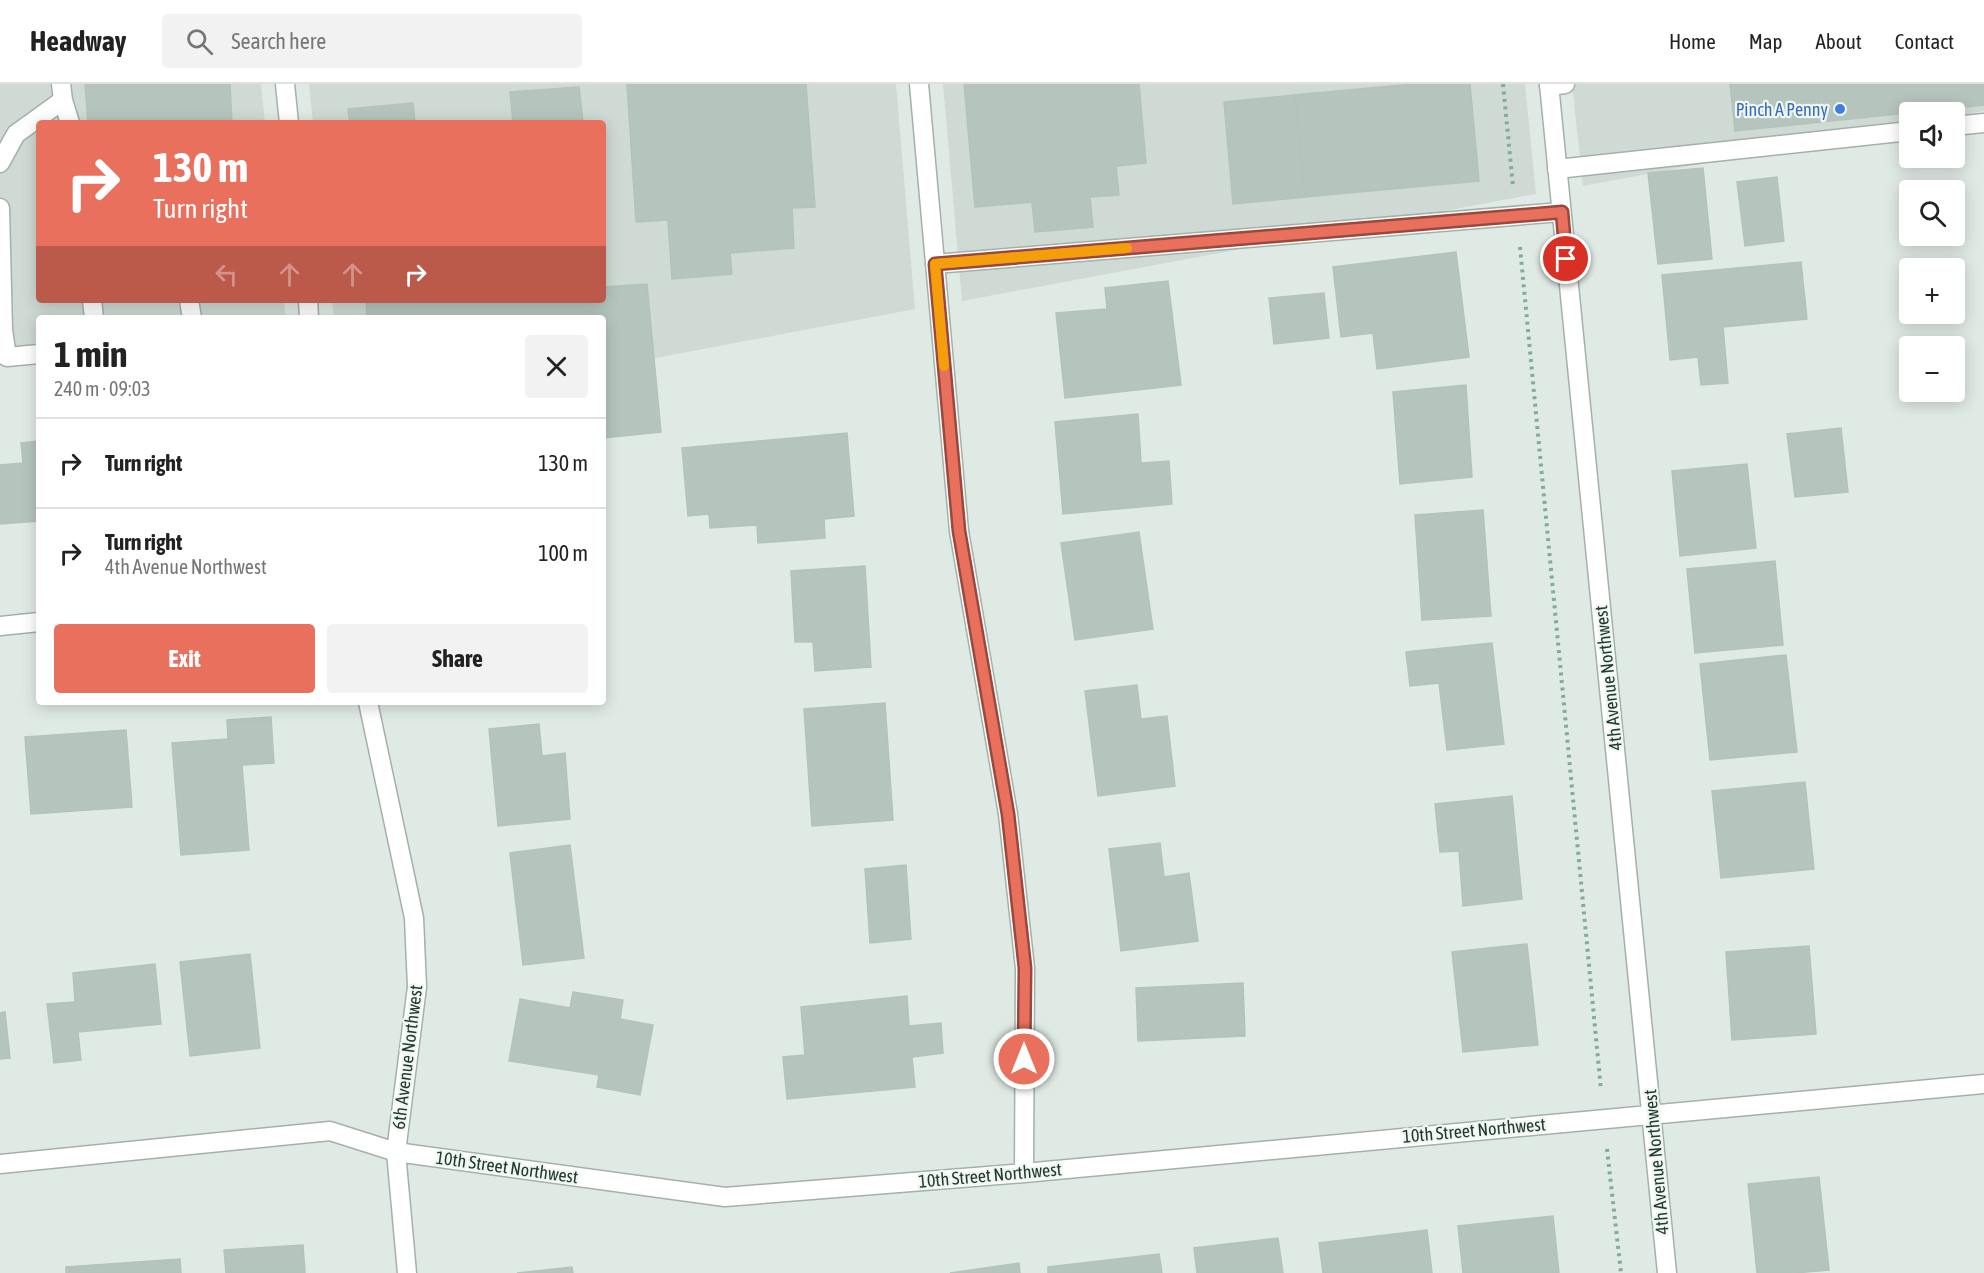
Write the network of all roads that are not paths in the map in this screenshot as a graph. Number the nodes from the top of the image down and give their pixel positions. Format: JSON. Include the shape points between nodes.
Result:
{"nodes":[{"id":1,"x":285,"y":84,"type":"edge"},
{"id":2,"x":919,"y":84,"type":"edge"},
{"id":3,"x":1554,"y":84,"type":"edge"},
{"id":4,"x":62,"y":92,"type":"edge"},
{"id":5,"x":69,"y":120,"type":"edge"},
{"id":6,"x":289,"y":120,"type":"edge"},
{"id":7,"x":1984,"y":123,"type":"edge"},
{"id":8,"x":1965,"y":125,"type":"edge"},
{"id":9,"x":1899,"y":132,"type":"edge"},
{"id":10,"x":0,"y":163,"type":"edge"},
{"id":11,"x":1557,"y":169,"type":"junction"},
{"id":12,"x":0,"y":208,"type":"edge"},
{"id":13,"x":1562,"y":212,"type":"junction"},
{"id":14,"x":935,"y":264,"type":"junction"},
{"id":15,"x":36,"y":354,"type":"edge"},
{"id":16,"x":36,"y":622,"type":"edge"},
{"id":17,"x":0,"y":626,"type":"edge"},
{"id":18,"x":369,"y":705,"type":"edge"},
{"id":19,"x":1984,"y":1084,"type":"edge"},
{"id":20,"x":1652,"y":1113,"type":"junction"},
{"id":21,"x":396,"y":1152,"type":"junction"},
{"id":22,"x":0,"y":1164,"type":"edge"},
{"id":23,"x":1024,"y":1173,"type":"junction"},
{"id":24,"x":407,"y":1273,"type":"edge"},
{"id":25,"x":1667,"y":1273,"type":"edge"}],
"edges":[{"from":1,"to":6,"type":"street"},
{"from":2,"to":14,"type":"street"},
{"from":3,"to":11,"type":"street","name":"4th Avenue Northwest"},
{"from":4,"to":5,"type":"street"},
{"from":4,"to":10,"type":"street","via":[[16,134]]},
{"from":7,"to":8,"type":"street"},
{"from":9,"to":11,"type":"street"},
{"from":11,"to":13,"type":"street","name":"4th Avenue Northwest"},
{"from":12,"to":15,"type":"street","via":[[7,357]]},
{"from":13,"to":14,"type":"street"},
{"from":13,"to":20,"type":"street","name":"4th Avenue Northwest"},
{"from":14,"to":23,"type":"street","via":[[959,531],[1008,814],[1025,968]]},
{"from":16,"to":17,"type":"street"},
{"from":18,"to":21,"type":"street","name":"6th Avenue Northwest","via":[[414,918],[417,987]]},
{"from":19,"to":20,"type":"street","name":"10th Street Northwest"},
{"from":20,"to":23,"type":"street","name":"10th Street Northwest"},
{"from":20,"to":25,"type":"street","name":"4th Avenue Northwest"},
{"from":21,"to":22,"type":"street","name":"10th Street Northwest","via":[[330,1131]]},
{"from":21,"to":23,"type":"street","name":"10th Street Northwest","via":[[725,1197]]},
{"from":21,"to":24,"type":"street","name":"6th Avenue Northwest"}]}
